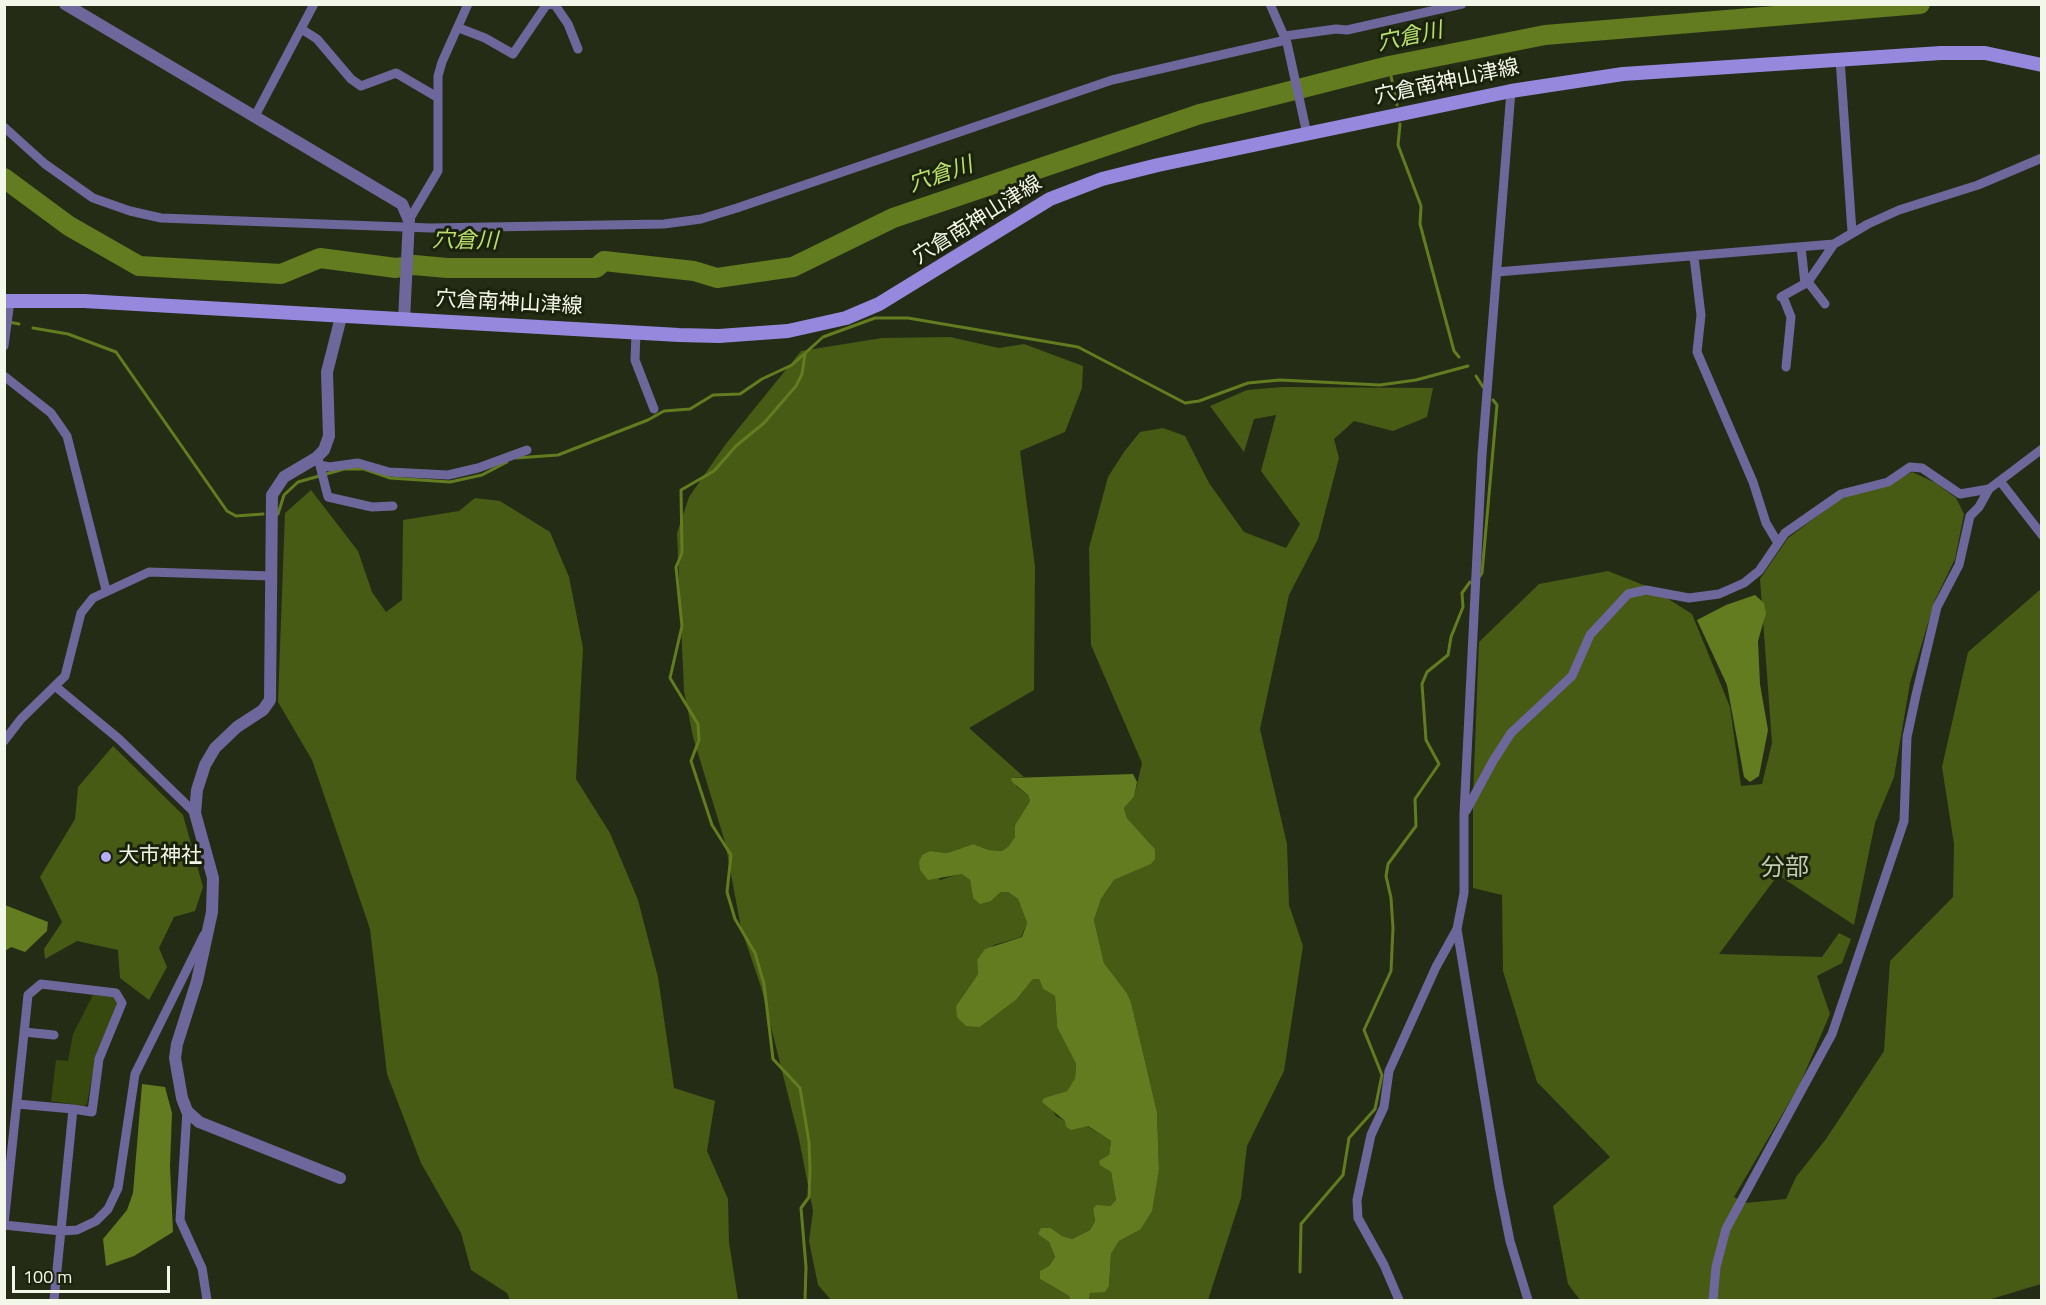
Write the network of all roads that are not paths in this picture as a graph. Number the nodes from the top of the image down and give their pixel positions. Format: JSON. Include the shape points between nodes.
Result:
{"nodes":[{"id":1,"x":65,"y":4,"type":"edge"},
{"id":2,"x":314,"y":4,"type":"edge"},
{"id":3,"x":468,"y":4,"type":"edge"},
{"id":4,"x":548,"y":4,"type":"edge"},
{"id":5,"x":1270,"y":4,"type":"edge"},
{"id":6,"x":1462,"y":4,"type":"edge"},
{"id":7,"x":459,"y":28,"type":"junction"},
{"id":8,"x":303,"y":30,"type":"junction"},
{"id":9,"x":1286,"y":40,"type":"junction"},
{"id":10,"x":578,"y":49,"type":"dead end"},
{"id":11,"x":1840,"y":59,"type":"junction"},
{"id":12,"x":2042,"y":65,"type":"edge"},
{"id":13,"x":1510,"y":91,"type":"junction"},
{"id":14,"x":437,"y":97,"type":"junction"},
{"id":15,"x":255,"y":116,"type":"junction"},
{"id":16,"x":4,"y":127,"type":"edge"},
{"id":17,"x":1306,"y":130,"type":"junction"},
{"id":18,"x":2042,"y":158,"type":"edge"},
{"id":19,"x":409,"y":225,"type":"junction"},
{"id":20,"x":1852,"y":232,"type":"junction"},
{"id":21,"x":1833,"y":244,"type":"junction"},
{"id":22,"x":1801,"y":248,"type":"junction"},
{"id":23,"x":1694,"y":257,"type":"junction"},
{"id":24,"x":1497,"y":272,"type":"junction"},
{"id":25,"x":1807,"y":283,"type":"junction"},
{"id":26,"x":7,"y":301,"type":"edge"},
{"id":27,"x":1825,"y":304,"type":"dead end"},
{"id":28,"x":404,"y":314,"type":"junction"},
{"id":29,"x":341,"y":316,"type":"junction"},
{"id":30,"x":636,"y":332,"type":"junction"},
{"id":31,"x":4,"y":346,"type":"edge"},
{"id":32,"x":1786,"y":367,"type":"dead end"},
{"id":33,"x":4,"y":376,"type":"edge"},
{"id":34,"x":654,"y":409,"type":"dead end"},
{"id":35,"x":2042,"y":449,"type":"edge"},
{"id":36,"x":527,"y":450,"type":"dead end"},
{"id":37,"x":321,"y":468,"type":"junction"},
{"id":38,"x":2000,"y":481,"type":"junction"},
{"id":39,"x":1989,"y":489,"type":"junction"},
{"id":40,"x":393,"y":506,"type":"dead end"},
{"id":41,"x":2042,"y":535,"type":"edge"},
{"id":42,"x":1778,"y":543,"type":"junction"},
{"id":43,"x":271,"y":576,"type":"junction"},
{"id":44,"x":106,"y":590,"type":"junction"},
{"id":45,"x":55,"y":686,"type":"junction"},
{"id":46,"x":4,"y":741,"type":"edge"},
{"id":47,"x":195,"y":813,"type":"junction"},
{"id":48,"x":1464,"y":813,"type":"junction"},
{"id":49,"x":208,"y":927,"type":"junction"},
{"id":50,"x":1457,"y":929,"type":"junction"},
{"id":51,"x":24,"y":1032,"type":"junction"},
{"id":52,"x":54,"y":1035,"type":"dead end"},
{"id":53,"x":17,"y":1104,"type":"junction"},
{"id":54,"x":73,"y":1109,"type":"junction"},
{"id":55,"x":187,"y":1111,"type":"junction"},
{"id":56,"x":7,"y":1174,"type":"edge"},
{"id":57,"x":340,"y":1178,"type":"dead end"},
{"id":58,"x":4,"y":1224,"type":"edge"},
{"id":59,"x":61,"y":1231,"type":"junction"},
{"id":60,"x":54,"y":1300,"type":"edge"},
{"id":61,"x":207,"y":1300,"type":"edge"},
{"id":62,"x":1399,"y":1300,"type":"edge"},
{"id":63,"x":1528,"y":1300,"type":"edge"},
{"id":64,"x":1713,"y":1300,"type":"edge"}],
"edges":[{"from":1,"to":15,"type":"street"},
{"from":2,"to":8,"type":"street"},
{"from":3,"to":7,"type":"street"},
{"from":4,"to":7,"type":"street","via":[[513,54]]},
{"from":4,"to":10,"type":"street","via":[[555,5],[568,24]]},
{"from":5,"to":9,"type":"street"},
{"from":6,"to":9,"type":"street"},
{"from":7,"to":14,"type":"street","via":[[442,62]]},
{"from":8,"to":14,"type":"street","via":[[317,39],[361,86],[396,73]]},
{"from":8,"to":15,"type":"street"},
{"from":9,"to":17,"type":"street"},
{"from":9,"to":19,"type":"street","via":[[1087,87],[692,221],[595,226]]},
{"from":11,"to":12,"type":"main road","name":"穴倉南神山津線","via":[[1985,53]]},
{"from":11,"to":13,"type":"main road","name":"穴倉南神山津線","via":[[1623,74]]},
{"from":11,"to":20,"type":"street"},
{"from":13,"to":17,"type":"main road","name":"穴倉南神山津線"},
{"from":13,"to":24,"type":"street"},
{"from":14,"to":19,"type":"street","via":[[438,171]]},
{"from":15,"to":19,"type":"street","via":[[397,200],[406,211]]},
{"from":16,"to":19,"type":"street","via":[[69,181],[99,200],[130,211],[185,220]]},
{"from":17,"to":30,"type":"main road","name":"穴倉南神山津線","via":[[1122,173],[1066,192],[1031,209],[899,294],[846,318],[756,335]]},
{"from":18,"to":20,"type":"street","via":[[1899,210]]},
{"from":19,"to":28,"type":"street"},
{"from":20,"to":21,"type":"street"},
{"from":21,"to":22,"type":"street"},
{"from":21,"to":25,"type":"street"},
{"from":22,"to":23,"type":"street"},
{"from":22,"to":25,"type":"street"},
{"from":23,"to":24,"type":"street"},
{"from":23,"to":42,"type":"street","via":[[1701,315],[1697,352],[1750,472],[1766,523]]},
{"from":24,"to":48,"type":"street","via":[[1482,455]]},
{"from":25,"to":27,"type":"street"},
{"from":25,"to":32,"type":"street","via":[[1782,297],[1791,317]]},
{"from":26,"to":29,"type":"main road","name":"穴倉南神山津線","via":[[84,301]]},
{"from":26,"to":31,"type":"street","via":[[9,321]]},
{"from":28,"to":29,"type":"main road","name":"穴倉南神山津線"},
{"from":28,"to":30,"type":"main road","name":"穴倉南神山津線"},
{"from":29,"to":37,"type":"street","via":[[327,372],[329,436]]},
{"from":30,"to":34,"type":"street","via":[[635,360]]},
{"from":33,"to":44,"type":"street","via":[[51,413],[67,436]]},
{"from":35,"to":38,"type":"street"},
{"from":36,"to":37,"type":"street","via":[[448,475],[389,471],[358,463]]},
{"from":37,"to":40,"type":"street","via":[[328,497],[372,507]]},
{"from":37,"to":43,"type":"street","via":[[284,477],[272,495]]},
{"from":38,"to":39,"type":"street"},
{"from":38,"to":41,"type":"street"},
{"from":39,"to":42,"type":"street","via":[[1960,494],[1922,468],[1910,467],[1888,482],[1841,494],[1794,526]]},
{"from":39,"to":64,"type":"street","via":[[1970,516],[1959,565],[1937,608],[1908,737],[1904,821],[1832,1034],[1726,1229]]},
{"from":42,"to":48,"type":"street","via":[[1759,571],[1719,594],[1689,598],[1646,590],[1628,594],[1590,635],[1572,676],[1511,734]]},
{"from":43,"to":44,"type":"street","via":[[149,572]]},
{"from":43,"to":47,"type":"street","via":[[270,700],[259,714],[237,726],[215,748],[199,782]]},
{"from":44,"to":45,"type":"street","via":[[81,613],[65,676]]},
{"from":45,"to":46,"type":"street"},
{"from":45,"to":47,"type":"street","via":[[119,739]]},
{"from":47,"to":49,"type":"street","via":[[213,878]]},
{"from":48,"to":50,"type":"street","via":[[1464,893]]},
{"from":49,"to":55,"type":"street","via":[[197,981],[177,1044],[176,1072]]},
{"from":49,"to":59,"type":"street","via":[[135,1074],[116,1196],[96,1221],[77,1230]]},
{"from":50,"to":62,"type":"street","via":[[1389,1071],[1357,1200],[1358,1218]]},
{"from":50,"to":63,"type":"street","via":[[1498,1186],[1509,1241]]},
{"from":51,"to":52,"type":"street"},
{"from":51,"to":53,"type":"street"},
{"from":51,"to":54,"type":"street","via":[[28,995],[41,984],[116,993],[122,1003],[99,1059],[92,1112]]},
{"from":53,"to":54,"type":"street"},
{"from":53,"to":56,"type":"street"},
{"from":54,"to":59,"type":"street"},
{"from":55,"to":57,"type":"street","via":[[209,1128]]},
{"from":55,"to":61,"type":"street","via":[[180,1220],[202,1268]]},
{"from":56,"to":58,"type":"street"},
{"from":58,"to":59,"type":"street"},
{"from":59,"to":60,"type":"street"}]}
